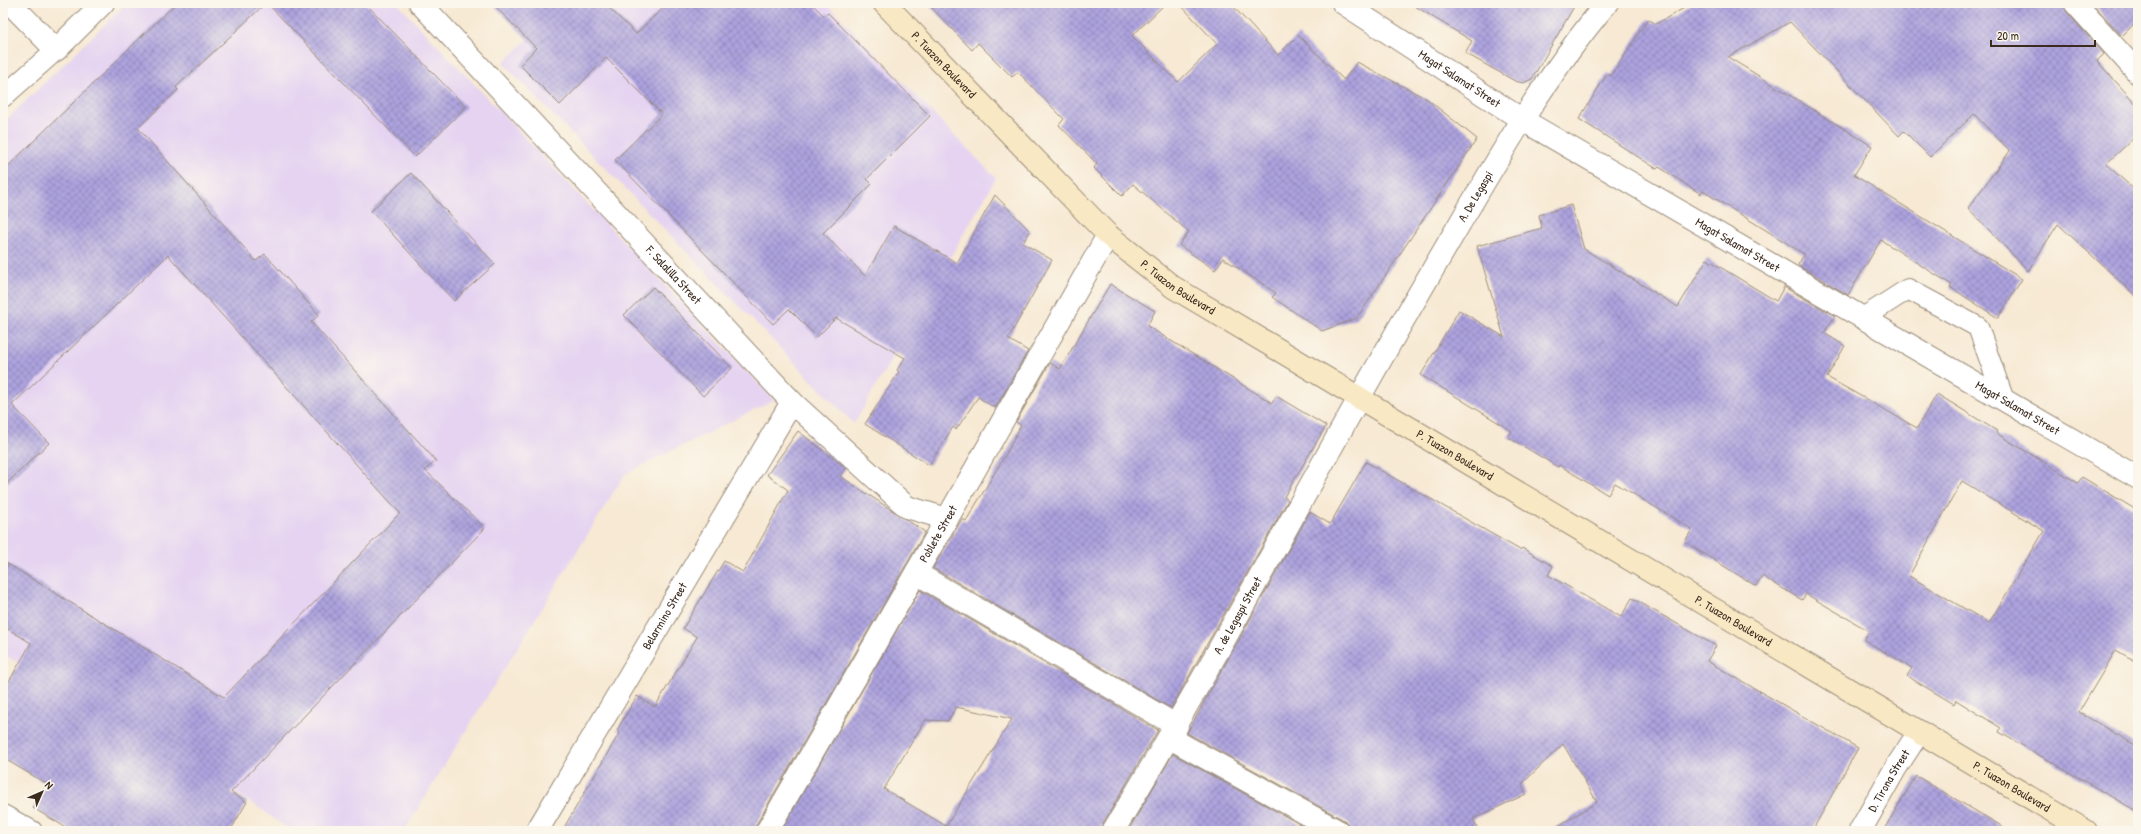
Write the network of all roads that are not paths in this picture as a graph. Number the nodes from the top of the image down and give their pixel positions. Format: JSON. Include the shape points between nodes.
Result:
{"nodes":[{"id":1,"x":10,"y":3,"type":"edge"},
{"id":2,"x":103,"y":3,"type":"edge"},
{"id":3,"x":420,"y":3,"type":"edge"},
{"id":4,"x":884,"y":3,"type":"edge"},
{"id":5,"x":1343,"y":3,"type":"edge"},
{"id":6,"x":1607,"y":3,"type":"edge"},
{"id":7,"x":2075,"y":3,"type":"edge"},
{"id":8,"x":56,"y":50,"type":"junction"},
{"id":9,"x":2138,"y":72,"type":"edge"},
{"id":10,"x":3,"y":97,"type":"edge"},
{"id":11,"x":1521,"y":119,"type":"junction"},
{"id":12,"x":1108,"y":235,"type":"junction"},
{"id":13,"x":1863,"y":318,"type":"junction"},
{"id":14,"x":1359,"y":398,"type":"junction"},
{"id":15,"x":2004,"y":400,"type":"junction"},
{"id":16,"x":792,"y":402,"type":"junction"},
{"id":17,"x":2138,"y":478,"type":"edge"},
{"id":18,"x":947,"y":520,"type":"junction"},
{"id":19,"x":916,"y":573,"type":"junction"},
{"id":20,"x":1173,"y":732,"type":"junction"},
{"id":21,"x":1919,"y":732,"type":"junction"},
{"id":22,"x":3,"y":815,"type":"edge"},
{"id":23,"x":32,"y":831,"type":"edge"},
{"id":24,"x":537,"y":831,"type":"edge"},
{"id":25,"x":767,"y":831,"type":"edge"},
{"id":26,"x":1113,"y":831,"type":"edge"},
{"id":27,"x":1338,"y":831,"type":"edge"},
{"id":28,"x":1860,"y":831,"type":"edge"},
{"id":29,"x":2086,"y":831,"type":"edge"}],
"edges":[{"from":1,"to":8,"type":"street"},
{"from":2,"to":8,"type":"street"},
{"from":3,"to":16,"type":"street","name":"F. Salalilla Street"},
{"from":4,"to":12,"type":"main road","name":"P. Tuazon Boulevard"},
{"from":5,"to":11,"type":"street","name":"Magat Salamat Street"},
{"from":6,"to":11,"type":"street","name":"A. De Legaspi"},
{"from":7,"to":9,"type":"street"},
{"from":8,"to":10,"type":"lane"},
{"from":11,"to":13,"type":"street","name":"Magat Salamat Street"},
{"from":11,"to":14,"type":"street","name":"A. De Legaspi"},
{"from":12,"to":14,"type":"main road","name":"P. Tuazon Boulevard","via":[[1173,287]]},
{"from":12,"to":18,"type":"street","name":"Poblete Street"},
{"from":13,"to":15,"type":"street","name":"Magat Salamat Street"},
{"from":13,"to":15,"type":"lane","via":[[1908,289],[1978,327]]},
{"from":14,"to":20,"type":"street","name":"A. de Legaspi Street"},
{"from":14,"to":21,"type":"main road","name":"P. Tuazon Boulevard"},
{"from":15,"to":17,"type":"street","name":"Magat Salamat Street"},
{"from":16,"to":18,"type":"street","name":"F. Salalilla Street","via":[[907,507]]},
{"from":16,"to":24,"type":"street","name":"Belarmino Street"},
{"from":18,"to":19,"type":"street","name":"Poblete Street"},
{"from":19,"to":20,"type":"street"},
{"from":19,"to":25,"type":"street","name":"Poblete Street"},
{"from":20,"to":26,"type":"street","name":"A. de Legaspi Street"},
{"from":20,"to":27,"type":"street"},
{"from":21,"to":28,"type":"street","name":"D. Tirona Street"},
{"from":21,"to":29,"type":"main road","name":"P. Tuazon Boulevard"},
{"from":22,"to":23,"type":"lane"}]}
